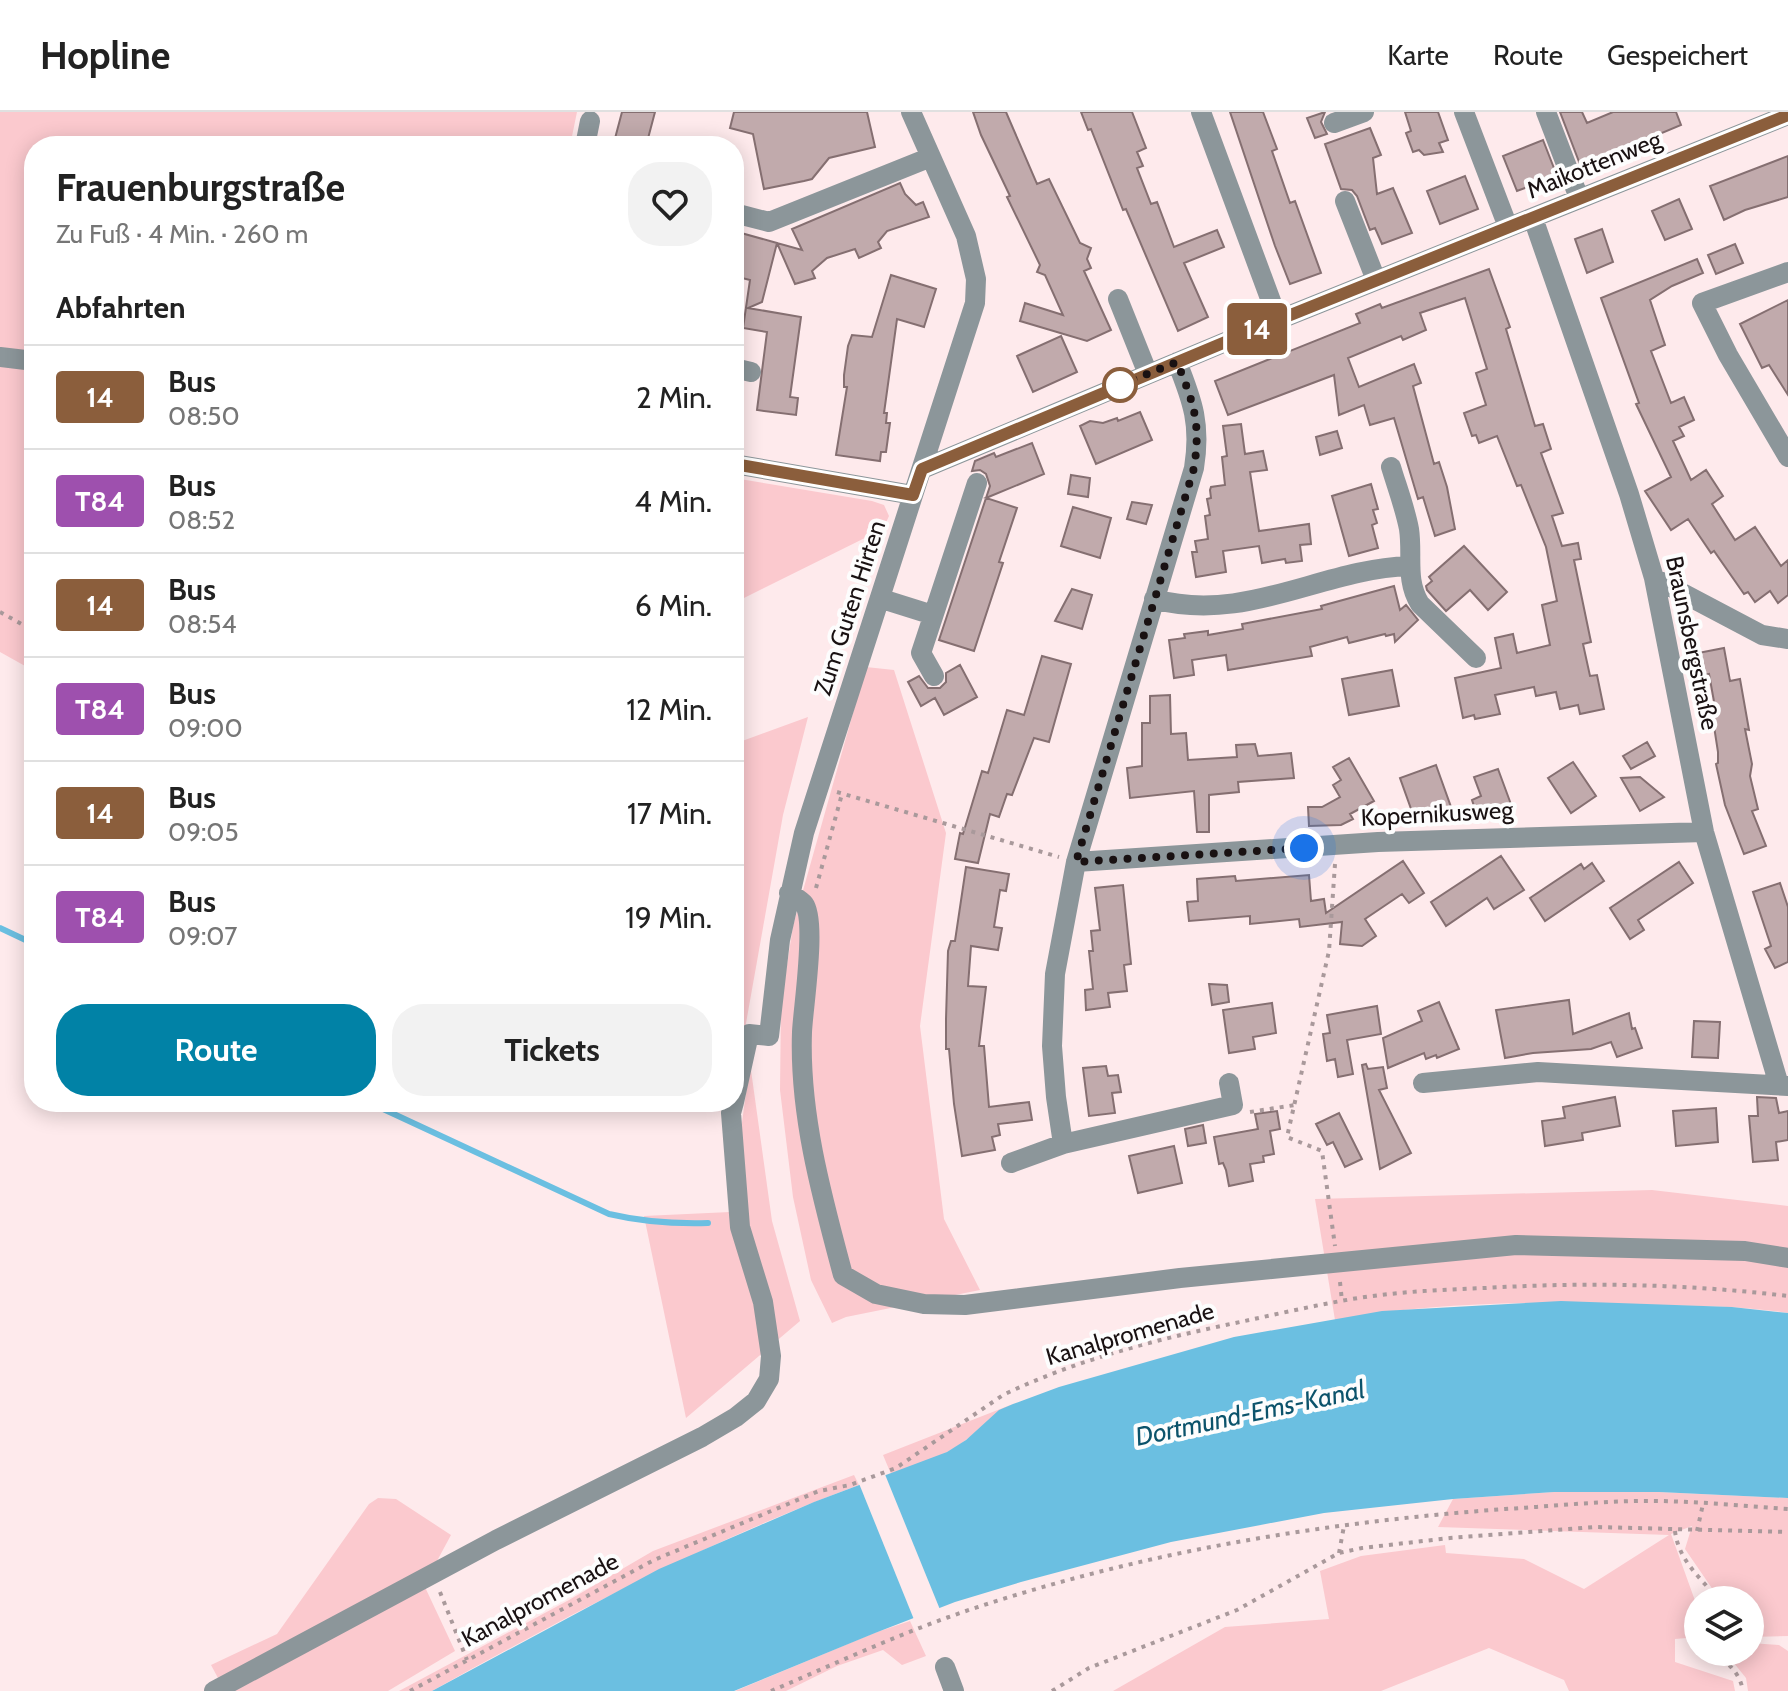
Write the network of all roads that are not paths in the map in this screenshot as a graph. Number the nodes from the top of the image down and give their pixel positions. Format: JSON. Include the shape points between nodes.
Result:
{"nodes":[{"id":1,"x":911,"y":112,"type":"edge"},
{"id":2,"x":1201,"y":112,"type":"edge"},
{"id":3,"x":1364,"y":112,"type":"edge"},
{"id":4,"x":1464,"y":112,"type":"edge"},
{"id":5,"x":1546,"y":112,"type":"edge"},
{"id":6,"x":1788,"y":115,"type":"edge"},
{"id":7,"x":590,"y":121,"type":"dead end"},
{"id":8,"x":1334,"y":123,"type":"dead end"},
{"id":9,"x":587,"y":136,"type":"edge"},
{"id":10,"x":931,"y":157,"type":"junction"},
{"id":11,"x":1579,"y":198,"type":"junction"},
{"id":12,"x":1345,"y":201,"type":"dead end"},
{"id":13,"x":744,"y":216,"type":"edge"},
{"id":14,"x":1533,"y":218,"type":"junction"},
{"id":15,"x":1508,"y":227,"type":"junction"},
{"id":16,"x":1788,"y":272,"type":"edge"},
{"id":17,"x":1376,"y":280,"type":"junction"},
{"id":18,"x":1118,"y":299,"type":"dead end"},
{"id":19,"x":1278,"y":320,"type":"junction"},
{"id":20,"x":0,"y":357,"type":"edge"},
{"id":21,"x":24,"y":360,"type":"edge"},
{"id":22,"x":1177,"y":362,"type":"junction"},
{"id":23,"x":1148,"y":374,"type":"junction"},
{"id":24,"x":1788,"y":457,"type":"edge"},
{"id":25,"x":744,"y":466,"type":"edge"},
{"id":26,"x":1391,"y":467,"type":"dead end"},
{"id":27,"x":922,"y":469,"type":"junction"},
{"id":28,"x":977,"y":483,"type":"dead end"},
{"id":29,"x":913,"y":495,"type":"junction"},
{"id":30,"x":1409,"y":566,"type":"junction"},
{"id":31,"x":1654,"y":578,"type":"junction"},
{"id":32,"x":882,"y":599,"type":"junction"},
{"id":33,"x":1154,"y":599,"type":"junction"},
{"id":34,"x":933,"y":615,"type":"junction"},
{"id":35,"x":1788,"y":639,"type":"edge"},
{"id":36,"x":1476,"y":658,"type":"dead end"},
{"id":37,"x":934,"y":676,"type":"dead end"},
{"id":38,"x":1704,"y":832,"type":"junction"},
{"id":39,"x":1076,"y":862,"type":"junction"},
{"id":40,"x":789,"y":893,"type":"junction"},
{"id":41,"x":744,"y":1057,"type":"edge"},
{"id":42,"x":1229,"y":1083,"type":"dead end"},
{"id":43,"x":1423,"y":1083,"type":"dead end"},
{"id":44,"x":1784,"y":1086,"type":"edge"},
{"id":45,"x":731,"y":1112,"type":"edge"},
{"id":46,"x":1063,"y":1144,"type":"junction"},
{"id":47,"x":1011,"y":1163,"type":"dead end"},
{"id":48,"x":1788,"y":1258,"type":"edge"},
{"id":49,"x":945,"y":1667,"type":"dead end"},
{"id":50,"x":214,"y":1691,"type":"edge"},
{"id":51,"x":954,"y":1691,"type":"edge"}],
"edges":[{"from":1,"to":10,"type":"street","name":"Zum Guten Hirten"},
{"from":2,"to":19,"type":"street"},
{"from":3,"to":8,"type":"street"},
{"from":4,"to":15,"type":"street","name":"Maikottenweg"},
{"from":5,"to":11,"type":"street"},
{"from":6,"to":11,"type":"street","name":"Maikottenweg"},
{"from":7,"to":9,"type":"street"},
{"from":10,"to":13,"type":"street","via":[[769,222]]},
{"from":10,"to":27,"type":"street","name":"Zum Guten Hirten","via":[[966,236],[976,279],[975,303]]},
{"from":11,"to":14,"type":"street","name":"Maikottenweg"},
{"from":12,"to":17,"type":"street"},
{"from":14,"to":15,"type":"street","name":"Maikottenweg"},
{"from":14,"to":31,"type":"street","name":"Braunsbergstraße"},
{"from":15,"to":17,"type":"street","name":"Maikottenweg"},
{"from":16,"to":24,"type":"street","via":[[1702,303]]},
{"from":17,"to":19,"type":"street","name":"Maikottenweg"},
{"from":18,"to":23,"type":"street"},
{"from":19,"to":22,"type":"street","name":"Maikottenweg"},
{"from":20,"to":21,"type":"street"},
{"from":22,"to":23,"type":"street","name":"Maikottenweg"},
{"from":22,"to":33,"type":"street","via":[[1197,421],[1198,442]]},
{"from":23,"to":27,"type":"street","name":"Maikottenweg"},
{"from":25,"to":29,"type":"street"},
{"from":26,"to":30,"type":"street","via":[[1408,526]]},
{"from":27,"to":29,"type":"street","name":"Zum Guten Hirten"},
{"from":28,"to":34,"type":"street"},
{"from":29,"to":32,"type":"street","name":"Zum Guten Hirten"},
{"from":30,"to":33,"type":"street","via":[[1373,569],[1234,603],[1182,607]]},
{"from":30,"to":36,"type":"street","via":[[1420,604]]},
{"from":31,"to":35,"type":"street","via":[[1762,635]]},
{"from":31,"to":38,"type":"street","name":"Braunsbergstraße"},
{"from":32,"to":34,"type":"street"},
{"from":32,"to":40,"type":"street","name":"Zum Guten Hirten"},
{"from":33,"to":39,"type":"street"},
{"from":34,"to":37,"type":"street","via":[[921,653]]},
{"from":38,"to":39,"type":"street","name":"Kopernikusweg","via":[[1542,835]]},
{"from":38,"to":44,"type":"street","name":"Braunsbergstraße"},
{"from":39,"to":46,"type":"street","via":[[1055,974],[1052,1046]]},
{"from":40,"to":41,"type":"street","name":"Zum Guten Hirten","via":[[769,1036],[749,1034]]},
{"from":40,"to":48,"type":"street","via":[[804,904],[808,916],[804,1088],[820,1189],[843,1275],[876,1294],[924,1304],[965,1305],[1516,1245],[1745,1251]]},
{"from":42,"to":46,"type":"street","via":[[1233,1105]]},
{"from":43,"to":44,"type":"street","name":"Braunsbergstraße","via":[[1538,1072]]},
{"from":45,"to":50,"type":"street","via":[[740,1227],[763,1302],[771,1356],[769,1379],[756,1401],[702,1437]]},
{"from":46,"to":47,"type":"street"},
{"from":49,"to":51,"type":"street"}]}
